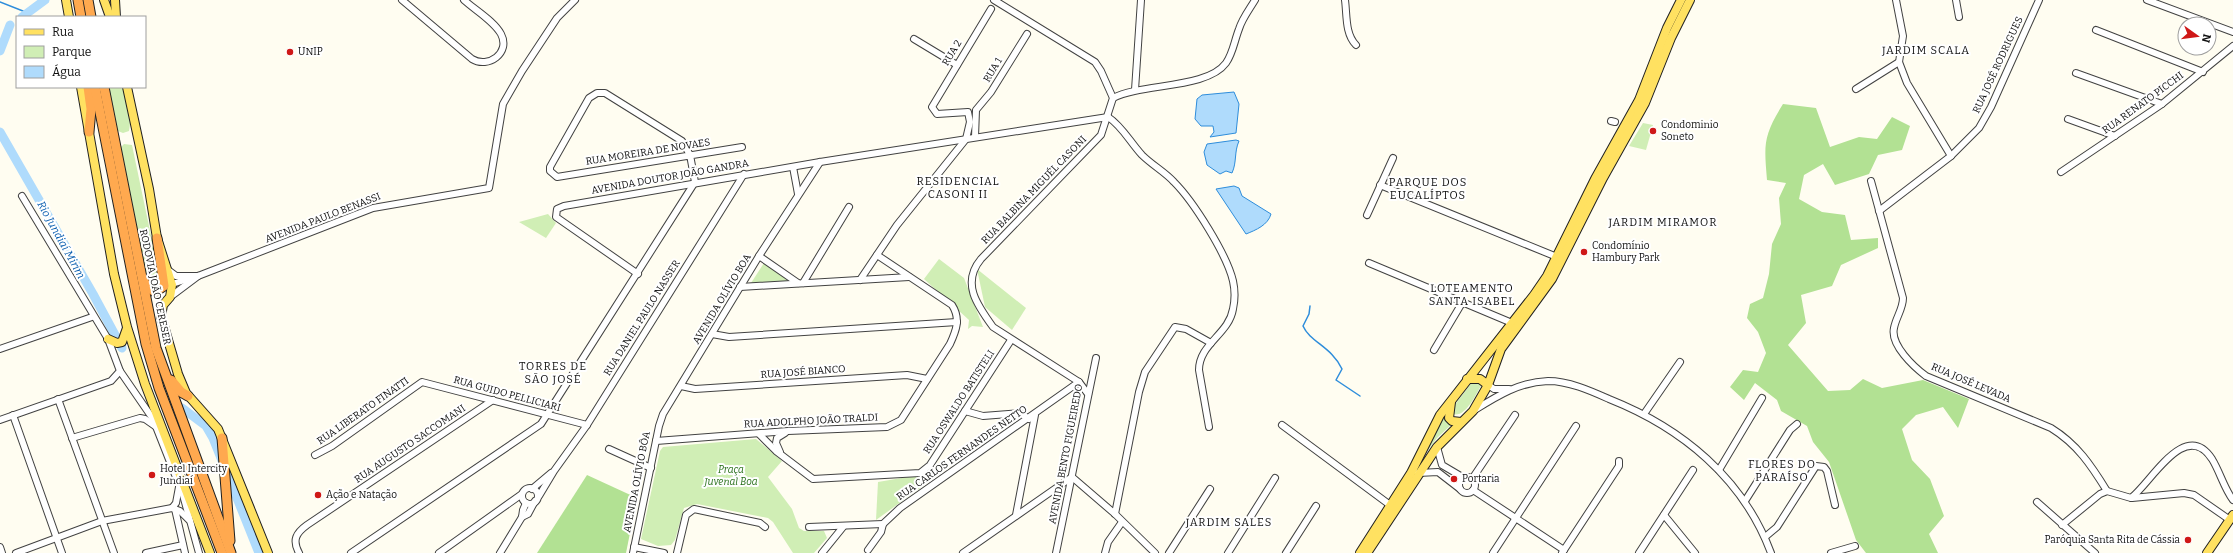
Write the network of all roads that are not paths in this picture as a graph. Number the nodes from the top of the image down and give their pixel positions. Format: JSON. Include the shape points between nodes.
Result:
{"nodes":[{"id":1,"x":78,"y":0,"type":"edge"},
{"id":2,"x":88,"y":0,"type":"edge"},
{"id":3,"x":104,"y":0,"type":"edge"},
{"id":4,"x":115,"y":0,"type":"edge"},
{"id":5,"x":402,"y":0,"type":"edge"},
{"id":6,"x":464,"y":0,"type":"edge"},
{"id":7,"x":575,"y":0,"type":"edge"},
{"id":8,"x":994,"y":0,"type":"edge"},
{"id":9,"x":1141,"y":0,"type":"edge"},
{"id":10,"x":1255,"y":0,"type":"edge"},
{"id":11,"x":1345,"y":0,"type":"edge"},
{"id":12,"x":1896,"y":0,"type":"edge"},
{"id":13,"x":1956,"y":0,"type":"edge"},
{"id":14,"x":2038,"y":0,"type":"edge"},
{"id":15,"x":2147,"y":0,"type":"edge"},
{"id":16,"x":1684,"y":2,"type":"edge"},
{"id":17,"x":66,"y":3,"type":"edge"},
{"id":18,"x":990,"y":9,"type":"dead end"},
{"id":19,"x":69,"y":16,"type":"edge"},
{"id":20,"x":81,"y":16,"type":"edge"},
{"id":21,"x":91,"y":16,"type":"edge"},
{"id":22,"x":110,"y":16,"type":"edge"},
{"id":23,"x":116,"y":16,"type":"edge"},
{"id":24,"x":1959,"y":17,"type":"dead end"},
{"id":25,"x":2096,"y":30,"type":"dead end"},
{"id":26,"x":2233,"y":32,"type":"edge"},
{"id":27,"x":1027,"y":34,"type":"dead end"},
{"id":28,"x":914,"y":39,"type":"dead end"},
{"id":29,"x":1356,"y":45,"type":"dead end"},
{"id":30,"x":2233,"y":46,"type":"edge"},
{"id":31,"x":1899,"y":62,"type":"junction"},
{"id":32,"x":956,"y":65,"type":"junction"},
{"id":33,"x":2203,"y":72,"type":"junction"},
{"id":34,"x":2076,"y":73,"type":"dead end"},
{"id":35,"x":81,"y":88,"type":"edge"},
{"id":36,"x":88,"y":88,"type":"edge"},
{"id":37,"x":95,"y":88,"type":"edge"},
{"id":38,"x":104,"y":88,"type":"edge"},
{"id":39,"x":128,"y":88,"type":"edge"},
{"id":40,"x":1856,"y":89,"type":"dead end"},
{"id":41,"x":1135,"y":90,"type":"junction"},
{"id":42,"x":1113,"y":98,"type":"junction"},
{"id":43,"x":2162,"y":104,"type":"junction"},
{"id":44,"x":972,"y":113,"type":"junction"},
{"id":45,"x":1108,"y":117,"type":"junction"},
{"id":46,"x":2068,"y":119,"type":"dead end"},
{"id":47,"x":89,"y":132,"type":"junction"},
{"id":48,"x":2115,"y":136,"type":"junction"},
{"id":49,"x":975,"y":137,"type":"junction"},
{"id":50,"x":966,"y":139,"type":"junction"},
{"id":51,"x":742,"y":147,"type":"dead end"},
{"id":52,"x":690,"y":155,"type":"junction"},
{"id":53,"x":1951,"y":156,"type":"junction"},
{"id":54,"x":1393,"y":158,"type":"dead end"},
{"id":55,"x":820,"y":162,"type":"junction"},
{"id":56,"x":793,"y":167,"type":"junction"},
{"id":57,"x":2061,"y":172,"type":"dead end"},
{"id":58,"x":744,"y":174,"type":"junction"},
{"id":59,"x":1871,"y":181,"type":"dead end"},
{"id":60,"x":695,"y":182,"type":"junction"},
{"id":61,"x":1380,"y":185,"type":"junction"},
{"id":62,"x":798,"y":194,"type":"junction"},
{"id":63,"x":22,"y":196,"type":"dead end"},
{"id":64,"x":849,"y":207,"type":"dead end"},
{"id":65,"x":1879,"y":211,"type":"junction"},
{"id":66,"x":1367,"y":215,"type":"dead end"},
{"id":67,"x":157,"y":238,"type":"junction"},
{"id":68,"x":877,"y":255,"type":"junction"},
{"id":69,"x":759,"y":256,"type":"junction"},
{"id":70,"x":1557,"y":257,"type":"junction"},
{"id":71,"x":138,"y":259,"type":"junction"},
{"id":72,"x":1369,"y":263,"type":"dead end"},
{"id":73,"x":168,"y":270,"type":"junction"},
{"id":74,"x":638,"y":274,"type":"junction"},
{"id":75,"x":198,"y":276,"type":"junction"},
{"id":76,"x":909,"y":277,"type":"junction"},
{"id":77,"x":860,"y":280,"type":"junction"},
{"id":78,"x":800,"y":283,"type":"junction"},
{"id":79,"x":168,"y":286,"type":"junction"},
{"id":80,"x":740,"y":287,"type":"junction"},
{"id":81,"x":170,"y":297,"type":"junction"},
{"id":82,"x":1462,"y":303,"type":"junction"},
{"id":83,"x":92,"y":317,"type":"junction"},
{"id":84,"x":957,"y":322,"type":"junction"},
{"id":85,"x":1512,"y":323,"type":"junction"},
{"id":86,"x":126,"y":329,"type":"junction"},
{"id":87,"x":712,"y":334,"type":"junction"},
{"id":88,"x":110,"y":340,"type":"junction"},
{"id":89,"x":1011,"y":340,"type":"junction"},
{"id":90,"x":1211,"y":343,"type":"junction"},
{"id":91,"x":156,"y":348,"type":"junction"},
{"id":92,"x":0,"y":349,"type":"edge"},
{"id":93,"x":1434,"y":350,"type":"dead end"},
{"id":94,"x":1096,"y":358,"type":"dead end"},
{"id":95,"x":1680,"y":362,"type":"dead end"},
{"id":96,"x":119,"y":368,"type":"junction"},
{"id":97,"x":1467,"y":378,"type":"junction"},
{"id":98,"x":927,"y":379,"type":"junction"},
{"id":99,"x":422,"y":382,"type":"joint"},
{"id":100,"x":1079,"y":382,"type":"junction"},
{"id":101,"x":1488,"y":385,"type":"junction"},
{"id":102,"x":681,"y":386,"type":"junction"},
{"id":103,"x":1509,"y":389,"type":"junction"},
{"id":104,"x":1088,"y":394,"type":"junction"},
{"id":105,"x":188,"y":396,"type":"junction"},
{"id":106,"x":1762,"y":398,"type":"dead end"},
{"id":107,"x":1452,"y":399,"type":"junction"},
{"id":108,"x":58,"y":400,"type":"junction"},
{"id":109,"x":493,"y":400,"type":"junction"},
{"id":110,"x":965,"y":410,"type":"junction"},
{"id":111,"x":1473,"y":411,"type":"junction"},
{"id":112,"x":548,"y":414,"type":"junction"},
{"id":113,"x":663,"y":414,"type":"joint"},
{"id":114,"x":1035,"y":414,"type":"junction"},
{"id":115,"x":1644,"y":414,"type":"junction"},
{"id":116,"x":13,"y":415,"type":"junction"},
{"id":117,"x":1515,"y":415,"type":"dead end"},
{"id":118,"x":1029,"y":419,"type":"junction"},
{"id":119,"x":0,"y":420,"type":"edge"},
{"id":120,"x":1461,"y":422,"type":"junction"},
{"id":121,"x":1797,"y":424,"type":"dead end"},
{"id":122,"x":587,"y":425,"type":"junction"},
{"id":123,"x":1282,"y":425,"type":"dead end"},
{"id":124,"x":155,"y":426,"type":"junction"},
{"id":125,"x":1209,"y":426,"type":"dead end"},
{"id":126,"x":1576,"y":426,"type":"dead end"},
{"id":127,"x":788,"y":431,"type":"junction"},
{"id":128,"x":759,"y":434,"type":"junction"},
{"id":129,"x":72,"y":438,"type":"junction"},
{"id":130,"x":656,"y":441,"type":"junction"},
{"id":131,"x":222,"y":442,"type":"junction"},
{"id":132,"x":1437,"y":447,"type":"junction"},
{"id":133,"x":609,"y":449,"type":"dead end"},
{"id":134,"x":315,"y":455,"type":"dead end"},
{"id":135,"x":782,"y":455,"type":"junction"},
{"id":136,"x":1619,"y":461,"type":"dead end"},
{"id":137,"x":1442,"y":465,"type":"junction"},
{"id":138,"x":651,"y":468,"type":"junction"},
{"id":139,"x":1693,"y":470,"type":"dead end"},
{"id":140,"x":1719,"y":470,"type":"junction"},
{"id":141,"x":554,"y":471,"type":"junction"},
{"id":142,"x":1438,"y":472,"type":"junction"},
{"id":143,"x":1418,"y":473,"type":"junction"},
{"id":144,"x":1072,"y":477,"type":"junction"},
{"id":145,"x":1275,"y":478,"type":"dead end"},
{"id":146,"x":1464,"y":478,"type":"junction"},
{"id":147,"x":1472,"y":479,"type":"junction"},
{"id":148,"x":179,"y":486,"type":"junction"},
{"id":149,"x":1210,"y":488,"type":"dead end"},
{"id":150,"x":532,"y":489,"type":"junction"},
{"id":151,"x":1460,"y":489,"type":"junction"},
{"id":152,"x":1473,"y":490,"type":"junction"},
{"id":153,"x":2107,"y":491,"type":"junction"},
{"id":154,"x":522,"y":494,"type":"junction"},
{"id":155,"x":539,"y":496,"type":"junction"},
{"id":156,"x":2131,"y":498,"type":"junction"},
{"id":157,"x":2233,"y":500,"type":"edge"},
{"id":158,"x":535,"y":501,"type":"junction"},
{"id":159,"x":1745,"y":501,"type":"junction"},
{"id":160,"x":2037,"y":502,"type":"dead end"},
{"id":161,"x":525,"y":503,"type":"junction"},
{"id":162,"x":1390,"y":505,"type":"junction"},
{"id":163,"x":1835,"y":505,"type":"dead end"},
{"id":164,"x":507,"y":506,"type":"junction"},
{"id":165,"x":1316,"y":506,"type":"dead end"},
{"id":166,"x":173,"y":508,"type":"junction"},
{"id":167,"x":1115,"y":514,"type":"junction"},
{"id":168,"x":1016,"y":515,"type":"junction"},
{"id":169,"x":1664,"y":515,"type":"junction"},
{"id":170,"x":522,"y":517,"type":"junction"},
{"id":171,"x":2231,"y":517,"type":"edge"},
{"id":172,"x":1516,"y":519,"type":"junction"},
{"id":173,"x":102,"y":521,"type":"junction"},
{"id":174,"x":190,"y":521,"type":"junction"},
{"id":175,"x":1122,"y":522,"type":"junction"},
{"id":176,"x":883,"y":524,"type":"junction"},
{"id":177,"x":2062,"y":525,"type":"junction"},
{"id":178,"x":766,"y":527,"type":"dead end"},
{"id":179,"x":809,"y":527,"type":"dead end"},
{"id":180,"x":843,"y":527,"type":"junction"},
{"id":181,"x":1765,"y":537,"type":"junction"},
{"id":182,"x":56,"y":538,"type":"junction"},
{"id":183,"x":183,"y":545,"type":"junction"},
{"id":184,"x":1855,"y":546,"type":"dead end"},
{"id":185,"x":0,"y":547,"type":"edge"},
{"id":186,"x":634,"y":550,"type":"edge"},
{"id":187,"x":868,"y":550,"type":"dead end"},
{"id":188,"x":1563,"y":551,"type":"edge"},
{"id":189,"x":2,"y":553,"type":"edge"},
{"id":190,"x":16,"y":553,"type":"edge"},
{"id":191,"x":62,"y":553,"type":"edge"},
{"id":192,"x":114,"y":553,"type":"edge"},
{"id":193,"x":146,"y":553,"type":"edge"},
{"id":194,"x":185,"y":553,"type":"edge"},
{"id":195,"x":199,"y":553,"type":"edge"},
{"id":196,"x":210,"y":553,"type":"edge"},
{"id":197,"x":228,"y":553,"type":"edge"},
{"id":198,"x":268,"y":553,"type":"edge"},
{"id":199,"x":299,"y":553,"type":"edge"},
{"id":200,"x":351,"y":553,"type":"edge"},
{"id":201,"x":439,"y":553,"type":"edge"},
{"id":202,"x":500,"y":553,"type":"edge"},
{"id":203,"x":664,"y":553,"type":"edge"},
{"id":204,"x":677,"y":553,"type":"edge"},
{"id":205,"x":822,"y":553,"type":"edge"},
{"id":206,"x":963,"y":553,"type":"edge"},
{"id":207,"x":1056,"y":553,"type":"edge"},
{"id":208,"x":1105,"y":553,"type":"edge"},
{"id":209,"x":1155,"y":553,"type":"edge"},
{"id":210,"x":1169,"y":553,"type":"edge"},
{"id":211,"x":1228,"y":553,"type":"edge"},
{"id":212,"x":1286,"y":553,"type":"edge"},
{"id":213,"x":1360,"y":553,"type":"edge"},
{"id":214,"x":1367,"y":553,"type":"edge"},
{"id":215,"x":1493,"y":553,"type":"edge"},
{"id":216,"x":1639,"y":553,"type":"edge"},
{"id":217,"x":1695,"y":553,"type":"edge"},
{"id":218,"x":1771,"y":553,"type":"edge"},
{"id":219,"x":1831,"y":553,"type":"edge"},
{"id":220,"x":2094,"y":553,"type":"edge"},
{"id":221,"x":2207,"y":553,"type":"edge"}],
"edges":[{"from":1,"to":20,"type":"highway"},
{"from":2,"to":21,"type":"highway"},
{"from":3,"to":22,"type":"main road"},
{"from":4,"to":23,"type":"main road"},
{"from":5,"to":6,"type":"street","via":[[472,59],[488,63],[501,52],[504,42],[502,36],[496,27]]},
{"from":7,"to":75,"type":"street","name":"AVENIDA PAULO BENASSI","via":[[557,18],[503,104],[489,188],[373,208]]},
{"from":8,"to":42,"type":"street","via":[[1094,62]]},
{"from":9,"to":41,"type":"street"},
{"from":10,"to":41,"type":"street","via":[[1242,21],[1230,57],[1215,73],[1188,81]]},
{"from":11,"to":29,"type":"street","via":[[1348,30],[1351,40]]},
{"from":12,"to":31,"type":"street","via":[[1903,36]]},
{"from":13,"to":24,"type":"street"},
{"from":14,"to":53,"type":"street","name":"RUA JOSÉ RODRIGUES","via":[[1991,107],[1979,128]]},
{"from":15,"to":26,"type":"street"},
{"from":16,"to":70,"type":"main road","via":[[1667,28],[1639,100],[1595,179]]},
{"from":16,"to":101,"type":"main road","via":[[1635,123],[1603,178],[1552,279],[1501,349]]},
{"from":17,"to":19,"type":"main road"},
{"from":18,"to":32,"type":"street","name":"RUA 2"},
{"from":25,"to":33,"type":"street"},
{"from":27,"to":44,"type":"street","name":"RUA 1","via":[[992,92]]},
{"from":28,"to":32,"type":"street"},
{"from":30,"to":33,"type":"street","name":"RUA RENATO PICCHI"},
{"from":31,"to":40,"type":"street"},
{"from":31,"to":53,"type":"street","via":[[1907,84]]},
{"from":32,"to":44,"type":"street","name":"RUA 2","via":[[932,107],[936,114]]},
{"from":33,"to":43,"type":"street","name":"RUA RENATO PICCHI"},
{"from":34,"to":43,"type":"street"},
{"from":35,"to":47,"type":"main road"},
{"from":36,"to":47,"type":"highway","via":[[91,109]]},
{"from":37,"to":197,"type":"highway","name":"RODOVIA JOÃO CERESER","via":[[141,323],[159,388]]},
{"from":38,"to":71,"type":"highway","name":"RODOVIA JOÃO CERESER"},
{"from":39,"to":67,"type":"main road"},
{"from":41,"to":42,"type":"street"},
{"from":42,"to":45,"type":"street","name":"RUA BALBINA MIGUÉL CASONI"},
{"from":43,"to":48,"type":"street","name":"RUA RENATO PICCHI"},
{"from":44,"to":49,"type":"street"},
{"from":44,"to":50,"type":"street"},
{"from":45,"to":49,"type":"street","name":"AVENIDA DOUTOR JOÃO GANDRA"},
{"from":45,"to":89,"type":"street","name":"RUA BALBINA MIGUÉL CASONI","via":[[1101,135],[973,268],[970,283],[984,315],[993,327]]},
{"from":45,"to":90,"type":"street","via":[[1149,162],[1185,194],[1228,266],[1233,282],[1234,308],[1225,329]]},
{"from":46,"to":48,"type":"street"},
{"from":47,"to":86,"type":"main road"},
{"from":48,"to":57,"type":"street","name":"RUA RENATO PICCHI"},
{"from":49,"to":50,"type":"street","name":"AVENIDA DOUTOR JOÃO GANDRA"},
{"from":50,"to":55,"type":"street","name":"AVENIDA DOUTOR JOÃO GANDRA"},
{"from":50,"to":68,"type":"street","via":[[897,225]]},
{"from":51,"to":52,"type":"street","name":"RUA MOREIRA DE NOVAES"},
{"from":52,"to":52,"type":"street","name":"RUA MOREIRA DE NOVAES","via":[[557,177],[550,171],[552,161],[589,98],[597,93],[612,96],[682,141]]},
{"from":52,"to":60,"type":"street"},
{"from":53,"to":65,"type":"street","name":"RUA JOSÉ RODRIGUES"},
{"from":54,"to":61,"type":"street"},
{"from":55,"to":56,"type":"street","name":"AVENIDA DOUTOR JOÃO GANDRA"},
{"from":55,"to":62,"type":"street"},
{"from":56,"to":58,"type":"street","name":"AVENIDA DOUTOR JOÃO GANDRA"},
{"from":56,"to":62,"type":"street"},
{"from":58,"to":60,"type":"street","name":"AVENIDA DOUTOR JOÃO GANDRA"},
{"from":58,"to":122,"type":"street","name":"RUA DANIEL PAULO NASSER"},
{"from":59,"to":65,"type":"street","name":"RUA JOSÉ LEVADA"},
{"from":60,"to":74,"type":"street"},
{"from":60,"to":74,"type":"street","name":"AVENIDA DOUTOR JOÃO GANDRA","via":[[557,209],[556,217]]},
{"from":61,"to":66,"type":"street"},
{"from":61,"to":70,"type":"street"},
{"from":62,"to":69,"type":"street","name":"AVENIDA OLÍVIO BOA"},
{"from":63,"to":83,"type":"street"},
{"from":64,"to":78,"type":"street"},
{"from":65,"to":153,"type":"street","name":"RUA JOSÉ LEVADA","via":[[1903,298],[1893,332],[1897,344],[1918,370],[1926,376],[2051,428],[2068,438],[2087,460]]},
{"from":67,"to":73,"type":"main road"},
{"from":67,"to":79,"type":"highway"},
{"from":68,"to":76,"type":"street"},
{"from":68,"to":77,"type":"street"},
{"from":69,"to":78,"type":"street"},
{"from":69,"to":80,"type":"street","name":"AVENIDA OLÍVIO BOA"},
{"from":70,"to":85,"type":"main road","via":[[1534,295]]},
{"from":71,"to":79,"type":"highway","via":[[147,287],[155,292]]},
{"from":71,"to":91,"type":"highway","name":"RODOVIA JOÃO CERESER"},
{"from":72,"to":82,"type":"street"},
{"from":73,"to":75,"type":"street","name":"AVENIDA PAULO BENASSI","via":[[176,276]]},
{"from":73,"to":79,"type":"main road"},
{"from":74,"to":112,"type":"street"},
{"from":75,"to":79,"type":"street"},
{"from":75,"to":81,"type":"street"},
{"from":76,"to":77,"type":"street"},
{"from":76,"to":84,"type":"street","via":[[952,305],[957,313]]},
{"from":77,"to":78,"type":"street"},
{"from":78,"to":80,"type":"street"},
{"from":79,"to":81,"type":"main road"},
{"from":80,"to":87,"type":"street","name":"AVENIDA OLÍVIO BOA"},
{"from":81,"to":105,"type":"main road","via":[[163,305],[161,316],[179,379]]},
{"from":82,"to":85,"type":"street"},
{"from":82,"to":93,"type":"street"},
{"from":83,"to":88,"type":"street"},
{"from":83,"to":92,"type":"street"},
{"from":84,"to":87,"type":"street","via":[[729,337]]},
{"from":84,"to":98,"type":"street","name":"RUA ADOLPHO JOÃO TRALDI","via":[[950,344]]},
{"from":85,"to":97,"type":"main road"},
{"from":86,"to":88,"type":"main road","via":[[122,342]]},
{"from":86,"to":196,"type":"main road"},
{"from":87,"to":102,"type":"street","name":"AVENIDA OLÍVIO BOA"},
{"from":88,"to":96,"type":"street"},
{"from":89,"to":100,"type":"street"},
{"from":89,"to":110,"type":"street","name":"RUA OSWALDO BATISTELI"},
{"from":90,"to":125,"type":"street","via":[[1199,361]]},
{"from":90,"to":167,"type":"street","via":[[1186,329],[1175,327],[1145,372]]},
{"from":91,"to":105,"type":"highway","via":[[173,383]]},
{"from":91,"to":197,"type":"highway","name":"RODOVIA JOÃO CERESER","via":[[184,421]]},
{"from":94,"to":104,"type":"street","name":"AVENIDA BENTO FIGUEIREDO"},
{"from":95,"to":115,"type":"street"},
{"from":96,"to":108,"type":"street","via":[[111,381]]},
{"from":96,"to":124,"type":"street"},
{"from":97,"to":101,"type":"main road","via":[[1480,379]]},
{"from":97,"to":107,"type":"main road"},
{"from":98,"to":102,"type":"street","name":"RUA JOSÉ BIANCO","via":[[908,375],[695,389]]},
{"from":98,"to":127,"type":"street","name":"RUA ADOLPHO JOÃO TRALDI","via":[[901,420],[887,427]]},
{"from":99,"to":109,"type":"street","name":"RUA GUIDO PELLICIARI"},
{"from":99,"to":134,"type":"street","name":"RUA LIBERATO FINATTI","via":[[332,446]]},
{"from":100,"to":104,"type":"street"},
{"from":100,"to":114,"type":"street","name":"RUA CARLOS FERNANDES NETTO"},
{"from":101,"to":103,"type":"street","via":[[1494,389]]},
{"from":101,"to":111,"type":"main road"},
{"from":102,"to":113,"type":"street","name":"AVENIDA OLÍVIO BOA"},
{"from":103,"to":111,"type":"street"},
{"from":103,"to":115,"type":"street","via":[[1549,381],[1567,383]]},
{"from":104,"to":144,"type":"street","name":"AVENIDA BENTO FIGUEIREDO"},
{"from":105,"to":131,"type":"main road","via":[[213,424]]},
{"from":106,"to":140,"type":"street"},
{"from":107,"to":120,"type":"main road","via":[[1449,418]]},
{"from":107,"to":162,"type":"main road","via":[[1440,414],[1411,473]]},
{"from":108,"to":116,"type":"street"},
{"from":108,"to":129,"type":"street"},
{"from":109,"to":112,"type":"street","name":"RUA GUIDO PELLICIARI"},
{"from":109,"to":199,"type":"street","name":"RUA AUGUSTO SACCOMANI","via":[[307,525],[295,539]]},
{"from":110,"to":118,"type":"street","via":[[983,416],[1020,413]]},
{"from":110,"to":135,"type":"street","name":"RUA OSWALDO BATISTELI","via":[[930,465],[920,473],[819,480],[806,475]]},
{"from":111,"to":120,"type":"main road"},
{"from":112,"to":122,"type":"street","name":"RUA GUIDO PELLICIARI"},
{"from":112,"to":200,"type":"street","via":[[541,424]]},
{"from":113,"to":130,"type":"street","name":"AVENIDA OLÍVIO BÔA"},
{"from":114,"to":118,"type":"street","name":"RUA CARLOS FERNANDES NETTO"},
{"from":114,"to":168,"type":"street"},
{"from":115,"to":140,"type":"street","via":[[1690,443]]},
{"from":116,"to":119,"type":"street"},
{"from":116,"to":182,"type":"street"},
{"from":117,"to":147,"type":"street"},
{"from":118,"to":176,"type":"street","name":"RUA CARLOS FERNANDES NETTO","via":[[900,508]]},
{"from":120,"to":132,"type":"main road"},
{"from":121,"to":159,"type":"street","via":[[1790,430]]},
{"from":122,"to":141,"type":"street","name":"RUA DANIEL PAULO NASSER"},
{"from":123,"to":162,"type":"street"},
{"from":124,"to":129,"type":"street","via":[[140,418]]},
{"from":124,"to":148,"type":"street"},
{"from":126,"to":172,"type":"street"},
{"from":127,"to":128,"type":"street","name":"RUA ADOLPHO JOÃO TRALDI"},
{"from":127,"to":135,"type":"street","via":[[777,438],[776,443]]},
{"from":128,"to":130,"type":"street","name":"RUA ADOLPHO JOÃO TRALDI"},
{"from":128,"to":135,"type":"street"},
{"from":129,"to":173,"type":"street"},
{"from":130,"to":138,"type":"street","name":"AVENIDA OLÍVIO BÔA"},
{"from":131,"to":197,"type":"highway"},
{"from":131,"to":198,"type":"main road"},
{"from":132,"to":137,"type":"street"},
{"from":132,"to":143,"type":"main road"},
{"from":133,"to":138,"type":"street"},
{"from":136,"to":188,"type":"street","via":[[1619,466]]},
{"from":137,"to":142,"type":"street"},
{"from":137,"to":146,"type":"street"},
{"from":138,"to":186,"type":"street","name":"AVENIDA OLÍVIO BÔA"},
{"from":139,"to":169,"type":"street"},
{"from":140,"to":159,"type":"street"},
{"from":141,"to":150,"type":"street","name":"RUA DANIEL PAULO NASSER"},
{"from":141,"to":155,"type":"street","name":"RUA DANIEL PAULO NASSER"},
{"from":142,"to":143,"type":"street"},
{"from":142,"to":151,"type":"street"},
{"from":143,"to":214,"type":"main road"},
{"from":144,"to":167,"type":"street"},
{"from":144,"to":168,"type":"street"},
{"from":144,"to":207,"type":"street","name":"AVENIDA BENTO FIGUEIREDO"},
{"from":145,"to":211,"type":"street"},
{"from":146,"to":147,"type":"street"},
{"from":146,"to":151,"type":"street","via":[[1460,482]]},
{"from":147,"to":152,"type":"street","via":[[1475,484]]},
{"from":148,"to":166,"type":"street"},
{"from":148,"to":174,"type":"street"},
{"from":149,"to":210,"type":"street"},
{"from":150,"to":154,"type":"street","name":"RUA DANIEL PAULO NASSER"},
{"from":150,"to":155,"type":"street","via":[[538,491]]},
{"from":151,"to":152,"type":"street","via":[[1466,493]]},
{"from":152,"to":172,"type":"street"},
{"from":153,"to":156,"type":"street"},
{"from":153,"to":177,"type":"street"},
{"from":154,"to":161,"type":"street"},
{"from":154,"to":164,"type":"street","name":"RUA DANIEL PAULO NASSER"},
{"from":155,"to":158,"type":"street","name":"RUA DANIEL PAULO NASSER"},
{"from":156,"to":157,"type":"street","via":[[2179,448],[2187,446],[2204,450],[2212,459]]},
{"from":156,"to":171,"type":"street","via":[[2184,493],[2194,495]]},
{"from":158,"to":161,"type":"street"},
{"from":158,"to":170,"type":"street","via":[[528,514]]},
{"from":159,"to":181,"type":"street"},
{"from":160,"to":177,"type":"street"},
{"from":161,"to":164,"type":"street"},
{"from":161,"to":170,"type":"street"},
{"from":162,"to":213,"type":"main road"},
{"from":163,"to":181,"type":"street","via":[[1827,471],[1824,467],[1816,466],[1777,527]]},
{"from":164,"to":201,"type":"street","name":"RUA DANIEL PAULO NASSER"},
{"from":165,"to":212,"type":"street"},
{"from":166,"to":173,"type":"street"},
{"from":166,"to":174,"type":"street"},
{"from":166,"to":183,"type":"street"},
{"from":167,"to":175,"type":"street"},
{"from":168,"to":206,"type":"street"},
{"from":169,"to":216,"type":"street"},
{"from":169,"to":217,"type":"street"},
{"from":170,"to":202,"type":"street"},
{"from":171,"to":221,"type":"main road"},
{"from":172,"to":188,"type":"street"},
{"from":172,"to":215,"type":"street"},
{"from":173,"to":182,"type":"street"},
{"from":173,"to":192,"type":"street"},
{"from":174,"to":195,"type":"street"},
{"from":175,"to":208,"type":"street","via":[[1108,542]]},
{"from":175,"to":209,"type":"street"},
{"from":176,"to":180,"type":"street"},
{"from":176,"to":187,"type":"street","name":"RUA CARLOS FERNANDES NETTO","via":[[881,532]]},
{"from":177,"to":220,"type":"street"},
{"from":178,"to":204,"type":"street","via":[[760,523],[690,510],[686,515]]},
{"from":179,"to":180,"type":"street"},
{"from":180,"to":205,"type":"street"},
{"from":181,"to":218,"type":"street"},
{"from":182,"to":190,"type":"street"},
{"from":182,"to":191,"type":"street"},
{"from":183,"to":193,"type":"street"},
{"from":183,"to":194,"type":"street"},
{"from":184,"to":219,"type":"street"},
{"from":185,"to":189,"type":"street"},
{"from":186,"to":203,"type":"street"}]}
